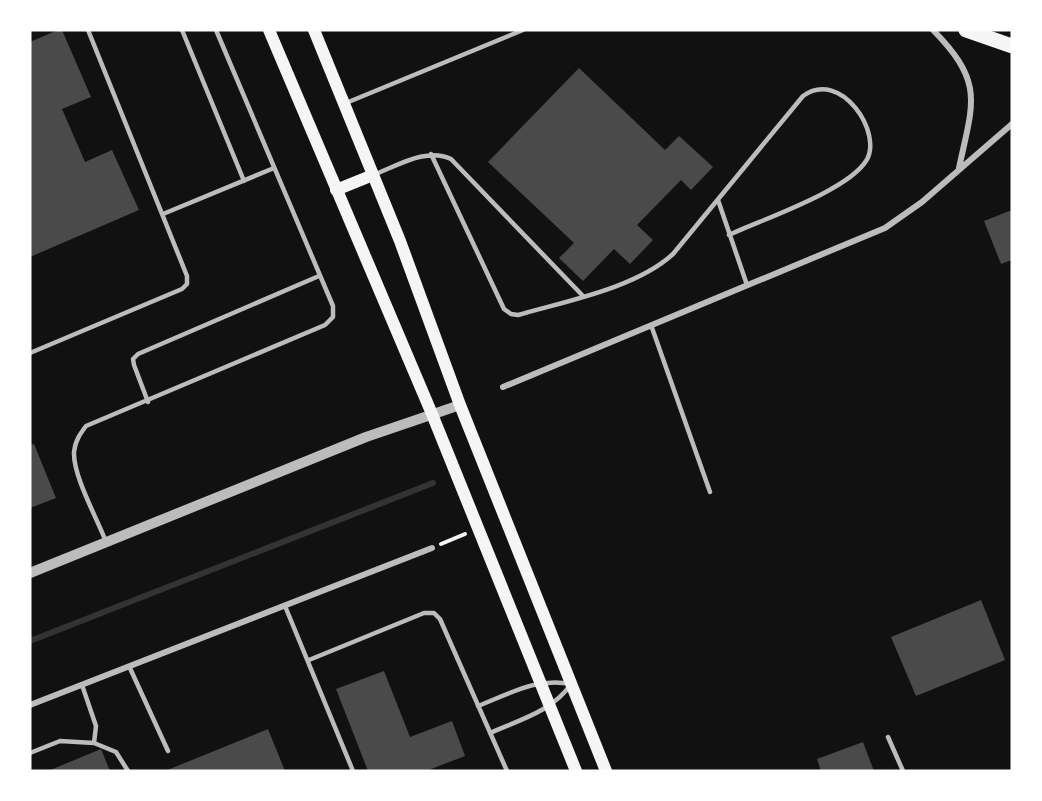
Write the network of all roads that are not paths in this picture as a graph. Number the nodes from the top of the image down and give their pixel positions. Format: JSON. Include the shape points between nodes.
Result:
{"nodes":[{"id":1,"x":88,"y":30,"type":"edge"},
{"id":2,"x":182,"y":30,"type":"edge"},
{"id":3,"x":216,"y":30,"type":"edge"},
{"id":4,"x":269,"y":30,"type":"edge"},
{"id":5,"x":314,"y":30,"type":"edge"},
{"id":6,"x":523,"y":30,"type":"edge"},
{"id":7,"x":933,"y":30,"type":"edge"},
{"id":8,"x":966,"y":30,"type":"edge"},
{"id":9,"x":1012,"y":46,"type":"edge"},
{"id":10,"x":344,"y":104,"type":"junction"},
{"id":11,"x":1012,"y":123,"type":"edge"},
{"id":12,"x":431,"y":154,"type":"junction"},
{"id":13,"x":274,"y":168,"type":"junction"},
{"id":14,"x":959,"y":168,"type":"junction"},
{"id":15,"x":373,"y":175,"type":"junction"},
{"id":16,"x":244,"y":181,"type":"junction"},
{"id":17,"x":336,"y":190,"type":"junction"},
{"id":18,"x":718,"y":200,"type":"junction"},
{"id":19,"x":164,"y":214,"type":"junction"},
{"id":20,"x":729,"y":235,"type":"junction"},
{"id":21,"x":319,"y":276,"type":"junction"},
{"id":22,"x":747,"y":285,"type":"junction"},
{"id":23,"x":584,"y":296,"type":"junction"},
{"id":24,"x":651,"y":324,"type":"junction"},
{"id":25,"x":30,"y":352,"type":"edge"},
{"id":26,"x":503,"y":387,"type":"dead end"},
{"id":27,"x":148,"y":402,"type":"junction"},
{"id":28,"x":460,"y":405,"type":"junction"},
{"id":29,"x":432,"y":414,"type":"junction"},
{"id":30,"x":710,"y":492,"type":"dead end"},
{"id":31,"x":106,"y":542,"type":"junction"},
{"id":32,"x":432,"y":548,"type":"road end"},
{"id":33,"x":30,"y":573,"type":"edge"},
{"id":34,"x":285,"y":606,"type":"junction"},
{"id":35,"x":309,"y":660,"type":"junction"},
{"id":36,"x":129,"y":666,"type":"junction"},
{"id":37,"x":540,"y":682,"type":"junction"},
{"id":38,"x":571,"y":684,"type":"junction"},
{"id":39,"x":82,"y":685,"type":"junction"},
{"id":40,"x":30,"y":705,"type":"edge"},
{"id":41,"x":478,"y":706,"type":"junction"},
{"id":42,"x":550,"y":706,"type":"junction"},
{"id":43,"x":490,"y":734,"type":"junction"},
{"id":44,"x":888,"y":738,"type":"dead end"},
{"id":45,"x":94,"y":743,"type":"junction"},
{"id":46,"x":168,"y":751,"type":"dead end"},
{"id":47,"x":30,"y":753,"type":"edge"},
{"id":48,"x":128,"y":771,"type":"edge"},
{"id":49,"x":353,"y":771,"type":"edge"},
{"id":50,"x":507,"y":771,"type":"edge"},
{"id":51,"x":576,"y":771,"type":"edge"},
{"id":52,"x":606,"y":771,"type":"edge"},
{"id":53,"x":903,"y":771,"type":"edge"}],
"edges":[{"from":1,"to":19,"type":"lane"},
{"from":2,"to":16,"type":"lane"},
{"from":3,"to":13,"type":"lane"},
{"from":4,"to":17,"type":"main road"},
{"from":5,"to":10,"type":"main road"},
{"from":6,"to":10,"type":"lane"},
{"from":7,"to":14,"type":"street","via":[[971,82],[972,109]]},
{"from":8,"to":9,"type":"main road"},
{"from":10,"to":15,"type":"main road"},
{"from":11,"to":14,"type":"street"},
{"from":12,"to":15,"type":"lane"},
{"from":12,"to":23,"type":"lane","via":[[442,154],[462,167]]},
{"from":12,"to":23,"type":"lane","via":[[504,309],[518,315]]},
{"from":13,"to":16,"type":"lane"},
{"from":13,"to":21,"type":"lane"},
{"from":14,"to":22,"type":"street","via":[[922,202],[885,228]]},
{"from":15,"to":17,"type":"main road"},
{"from":15,"to":28,"type":"main road"},
{"from":16,"to":19,"type":"lane"},
{"from":17,"to":29,"type":"main road"},
{"from":18,"to":20,"type":"lane"},
{"from":18,"to":20,"type":"lane","via":[[803,96],[813,89],[827,87],[837,91],[865,124],[872,140],[871,150],[847,181]]},
{"from":18,"to":23,"type":"lane","via":[[657,269]]},
{"from":19,"to":25,"type":"lane","via":[[187,276],[182,290]]},
{"from":20,"to":22,"type":"lane"},
{"from":21,"to":27,"type":"lane","via":[[333,306],[333,317],[325,325]]},
{"from":21,"to":27,"type":"lane","via":[[138,354],[134,365]]},
{"from":22,"to":24,"type":"street"},
{"from":24,"to":26,"type":"street"},
{"from":24,"to":30,"type":"lane"},
{"from":27,"to":31,"type":"lane","via":[[86,426],[77,438],[77,469]]},
{"from":28,"to":29,"type":"street"},
{"from":28,"to":38,"type":"main road"},
{"from":29,"to":31,"type":"street"},
{"from":29,"to":37,"type":"main road"},
{"from":31,"to":33,"type":"street"},
{"from":32,"to":34,"type":"street"},
{"from":34,"to":35,"type":"lane"},
{"from":34,"to":36,"type":"street"},
{"from":35,"to":41,"type":"lane","via":[[424,613],[434,613]]},
{"from":35,"to":49,"type":"lane"},
{"from":36,"to":39,"type":"street"},
{"from":36,"to":46,"type":"lane"},
{"from":37,"to":38,"type":"lane"},
{"from":37,"to":41,"type":"lane"},
{"from":37,"to":42,"type":"main road"},
{"from":38,"to":42,"type":"lane"},
{"from":38,"to":52,"type":"main road"},
{"from":39,"to":40,"type":"street"},
{"from":39,"to":45,"type":"lane","via":[[96,726]]},
{"from":41,"to":43,"type":"lane"},
{"from":42,"to":43,"type":"lane"},
{"from":42,"to":51,"type":"main road"},
{"from":43,"to":50,"type":"lane"},
{"from":44,"to":53,"type":"lane"},
{"from":45,"to":47,"type":"lane","via":[[60,741]]},
{"from":45,"to":48,"type":"lane","via":[[116,752]]}]}
